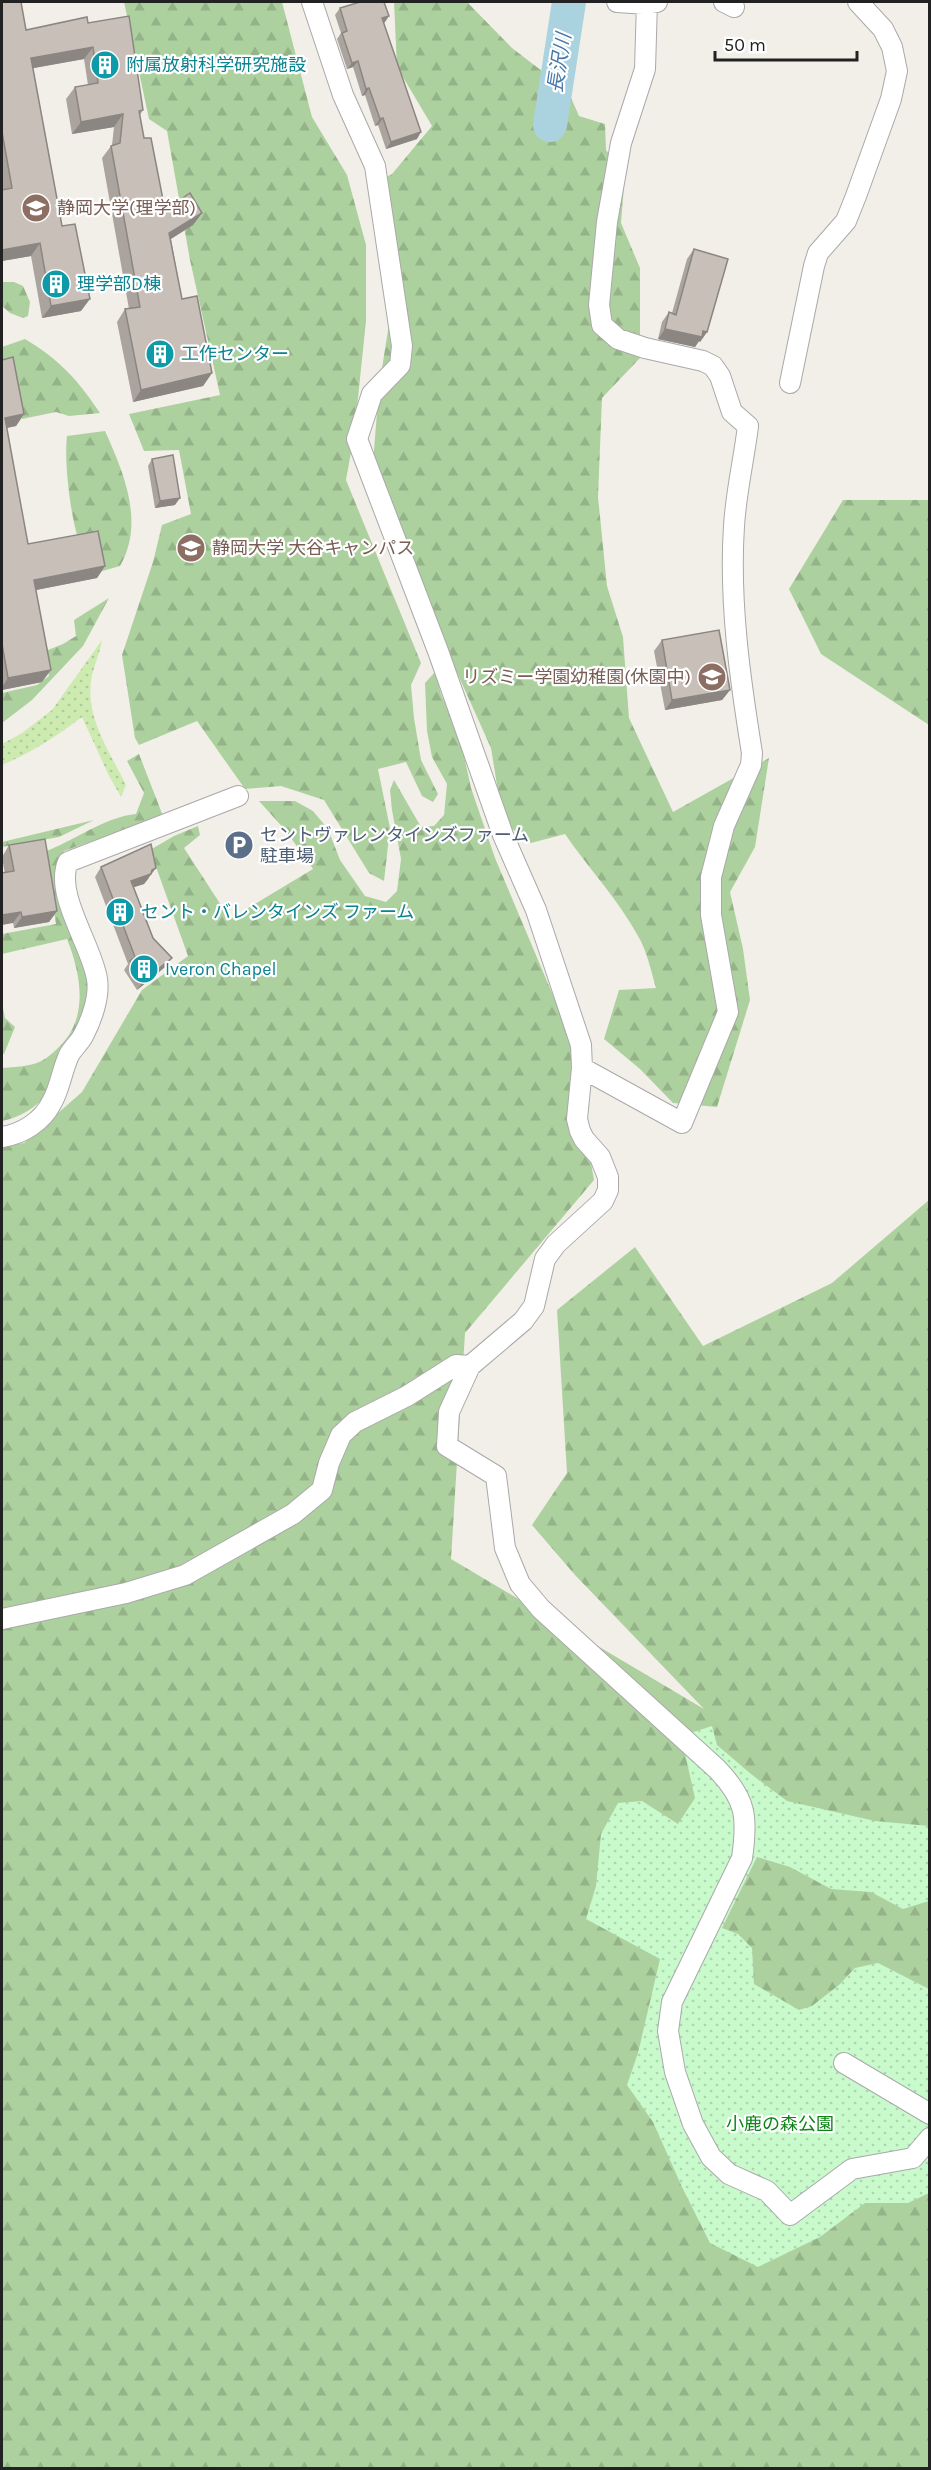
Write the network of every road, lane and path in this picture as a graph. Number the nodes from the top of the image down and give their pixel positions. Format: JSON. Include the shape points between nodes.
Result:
{"nodes":[{"id":1,"x":312,"y":2,"type":"edge"},
{"id":2,"x":617,"y":2,"type":"edge"},
{"id":3,"x":650,"y":2,"type":"edge"},
{"id":4,"x":858,"y":2,"type":"edge"},
{"id":5,"x":790,"y":383,"type":"dead end"},
{"id":6,"x":238,"y":796,"type":"dead end"},
{"id":7,"x":582,"y":1068,"type":"junction"},
{"id":8,"x":2,"y":1137,"type":"edge"},
{"id":9,"x":470,"y":1365,"type":"junction"},
{"id":10,"x":2,"y":1619,"type":"edge"},
{"id":11,"x":844,"y":2063,"type":"dead end"},
{"id":12,"x":930,"y":2114,"type":"edge"},
{"id":13,"x":930,"y":2138,"type":"edge"}],
"edges":[{"from":1,"to":7,"type":"street","via":[[343,95],[375,166],[402,346],[400,365],[372,394],[357,439],[503,835],[536,910],[580,1045]]},
{"from":2,"to":3,"type":"street"},
{"from":3,"to":7,"type":"street","via":[[645,69],[621,143],[607,222],[599,305],[602,325],[618,339],[713,366],[732,412],[748,426],[734,525],[738,651],[752,753],[751,765],[724,826],[711,877],[711,915],[728,1012],[682,1123]]},
{"from":4,"to":5,"type":"street","via":[[883,29],[897,71],[891,99],[846,221],[818,253]]},
{"from":6,"to":8,"type":"street","via":[[68,862],[64,871],[66,888],[98,980],[95,1006],[83,1037],[70,1054],[52,1104],[29,1128]]},
{"from":7,"to":9,"type":"street","via":[[577,1119],[580,1131],[600,1157],[608,1177],[608,1190],[603,1201],[545,1259],[534,1306],[523,1321]]},
{"from":9,"to":10,"type":"street","via":[[456,1365],[355,1422],[341,1436],[322,1490],[293,1514],[185,1575],[126,1593]]},
{"from":9,"to":13,"type":"street","via":[[449,1412],[447,1446],[496,1476],[505,1548],[520,1584],[541,1609],[717,1768],[734,1786],[744,1813],[746,1836],[742,1858],[672,2002],[668,2031],[675,2072],[693,2124],[711,2157],[729,2174],[767,2191],[790,2215],[852,2169],[913,2158]]},
{"from":11,"to":12,"type":"street"}]}
